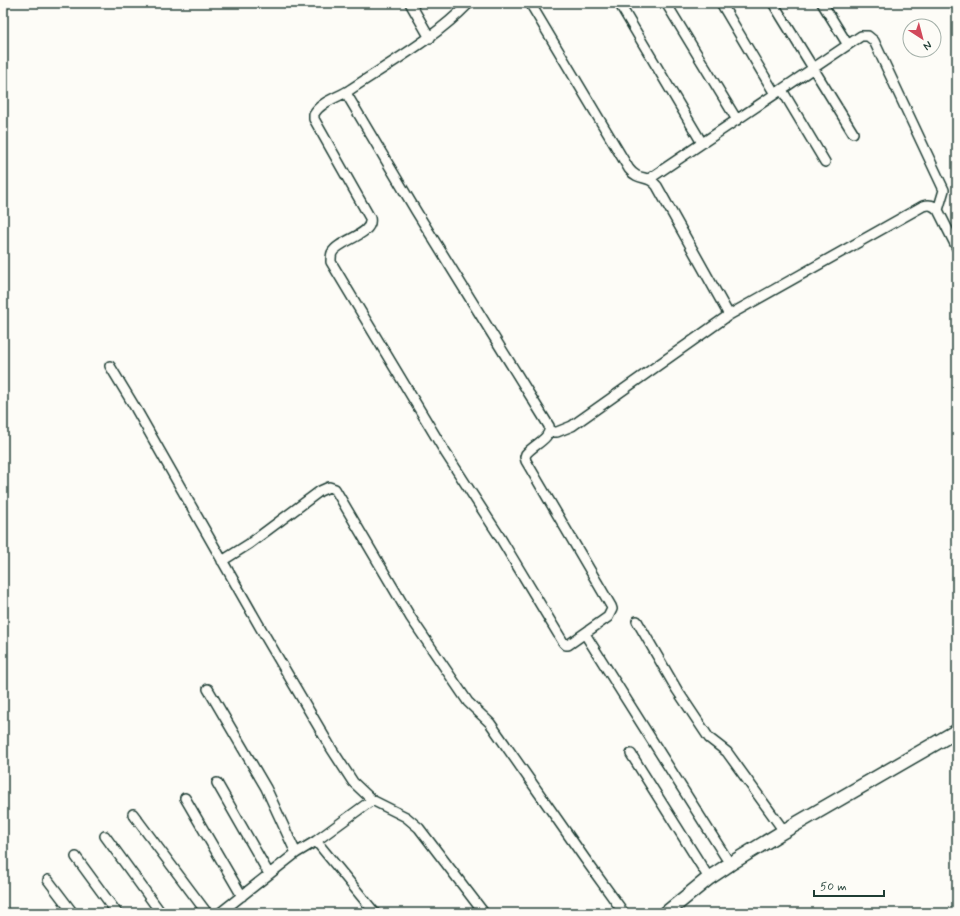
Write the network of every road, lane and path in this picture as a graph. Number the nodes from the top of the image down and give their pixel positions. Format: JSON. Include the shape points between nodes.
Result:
{"nodes":[{"id":1,"x":410,"y":3,"type":"edge"},
{"id":2,"x":469,"y":3,"type":"edge"},
{"id":3,"x":530,"y":3,"type":"edge"},
{"id":4,"x":619,"y":3,"type":"edge"},
{"id":5,"x":666,"y":3,"type":"edge"},
{"id":6,"x":721,"y":3,"type":"edge"},
{"id":7,"x":773,"y":3,"type":"edge"},
{"id":8,"x":822,"y":3,"type":"edge"},
{"id":9,"x":430,"y":38,"type":"junction"},
{"id":10,"x":848,"y":45,"type":"junction"},
{"id":11,"x":813,"y":69,"type":"junction"},
{"id":12,"x":778,"y":92,"type":"junction"},
{"id":13,"x":346,"y":93,"type":"junction"},
{"id":14,"x":737,"y":120,"type":"junction"},
{"id":15,"x":853,"y":133,"type":"dead end"},
{"id":16,"x":702,"y":143,"type":"junction"},
{"id":17,"x":825,"y":162,"type":"dead end"},
{"id":18,"x":649,"y":179,"type":"junction"},
{"id":19,"x":938,"y":210,"type":"junction"},
{"id":20,"x":957,"y":248,"type":"edge"},
{"id":21,"x":729,"y":315,"type":"junction"},
{"id":22,"x":110,"y":366,"type":"dead end"},
{"id":23,"x":549,"y":432,"type":"junction"},
{"id":24,"x":222,"y":561,"type":"junction"},
{"id":25,"x":637,"y":621,"type":"dead end"},
{"id":26,"x":584,"y":634,"type":"junction"},
{"id":27,"x":208,"y":689,"type":"dead end"},
{"id":28,"x":957,"y":731,"type":"edge"},
{"id":29,"x":631,"y":754,"type":"dead end"},
{"id":30,"x":217,"y":783,"type":"dead end"},
{"id":31,"x":185,"y":798,"type":"dead end"},
{"id":32,"x":372,"y":800,"type":"junction"},
{"id":33,"x":133,"y":814,"type":"dead end"},
{"id":34,"x":784,"y":831,"type":"junction"},
{"id":35,"x":105,"y":836,"type":"dead end"},
{"id":36,"x":316,"y":841,"type":"junction"},
{"id":37,"x":296,"y":853,"type":"junction"},
{"id":38,"x":76,"y":857,"type":"dead end"},
{"id":39,"x":730,"y":864,"type":"junction"},
{"id":40,"x":269,"y":874,"type":"junction"},
{"id":41,"x":709,"y":878,"type":"junction"},
{"id":42,"x":48,"y":880,"type":"dead end"},
{"id":43,"x":242,"y":896,"type":"junction"},
{"id":44,"x":73,"y":913,"type":"edge"},
{"id":45,"x":117,"y":913,"type":"edge"},
{"id":46,"x":161,"y":913,"type":"edge"},
{"id":47,"x":207,"y":913,"type":"edge"},
{"id":48,"x":220,"y":913,"type":"edge"},
{"id":49,"x":375,"y":913,"type":"edge"},
{"id":50,"x":484,"y":913,"type":"edge"},
{"id":51,"x":624,"y":913,"type":"edge"},
{"id":52,"x":666,"y":913,"type":"edge"}],
"edges":[{"from":1,"to":9,"type":"street"},
{"from":2,"to":9,"type":"street"},
{"from":3,"to":18,"type":"street","via":[[629,169],[637,177]]},
{"from":4,"to":16,"type":"street"},
{"from":5,"to":14,"type":"street"},
{"from":6,"to":12,"type":"street"},
{"from":7,"to":11,"type":"street"},
{"from":8,"to":10,"type":"street"},
{"from":9,"to":13,"type":"street"},
{"from":10,"to":11,"type":"street"},
{"from":10,"to":19,"type":"street","via":[[861,36],[868,36],[874,41],[944,190]]},
{"from":11,"to":12,"type":"street"},
{"from":11,"to":15,"type":"street"},
{"from":12,"to":14,"type":"street"},
{"from":12,"to":17,"type":"street"},
{"from":13,"to":23,"type":"street","via":[[549,426]]},
{"from":13,"to":26,"type":"street","via":[[320,106],[314,114],[314,119],[371,222],[365,230],[338,246],[332,252],[331,262],[563,642],[566,646]]},
{"from":14,"to":16,"type":"street"},
{"from":16,"to":18,"type":"street"},
{"from":18,"to":21,"type":"street","via":[[657,186]]},
{"from":19,"to":20,"type":"street"},
{"from":19,"to":21,"type":"street","via":[[929,204],[923,206]]},
{"from":21,"to":23,"type":"street","via":[[572,426],[557,432]]},
{"from":22,"to":24,"type":"street"},
{"from":23,"to":26,"type":"street","via":[[528,451],[526,461],[612,609],[608,617]]},
{"from":24,"to":32,"type":"street","via":[[331,748],[353,782]]},
{"from":24,"to":51,"type":"street","via":[[320,491],[329,487],[335,489],[411,618],[468,702],[490,722]]},
{"from":25,"to":34,"type":"street","via":[[677,690],[709,738],[728,752]]},
{"from":26,"to":39,"type":"street"},
{"from":27,"to":37,"type":"street","via":[[266,788]]},
{"from":28,"to":34,"type":"street"},
{"from":29,"to":41,"type":"street"},
{"from":30,"to":40,"type":"street"},
{"from":31,"to":43,"type":"street"},
{"from":32,"to":36,"type":"street"},
{"from":32,"to":50,"type":"street","via":[[406,817],[419,828]]},
{"from":33,"to":47,"type":"street"},
{"from":34,"to":39,"type":"street"},
{"from":35,"to":46,"type":"street"},
{"from":36,"to":37,"type":"street"},
{"from":36,"to":49,"type":"street"},
{"from":37,"to":40,"type":"street"},
{"from":38,"to":45,"type":"street"},
{"from":39,"to":41,"type":"street"},
{"from":40,"to":43,"type":"street"},
{"from":41,"to":52,"type":"street"},
{"from":42,"to":44,"type":"street"},
{"from":43,"to":48,"type":"street"}]}
